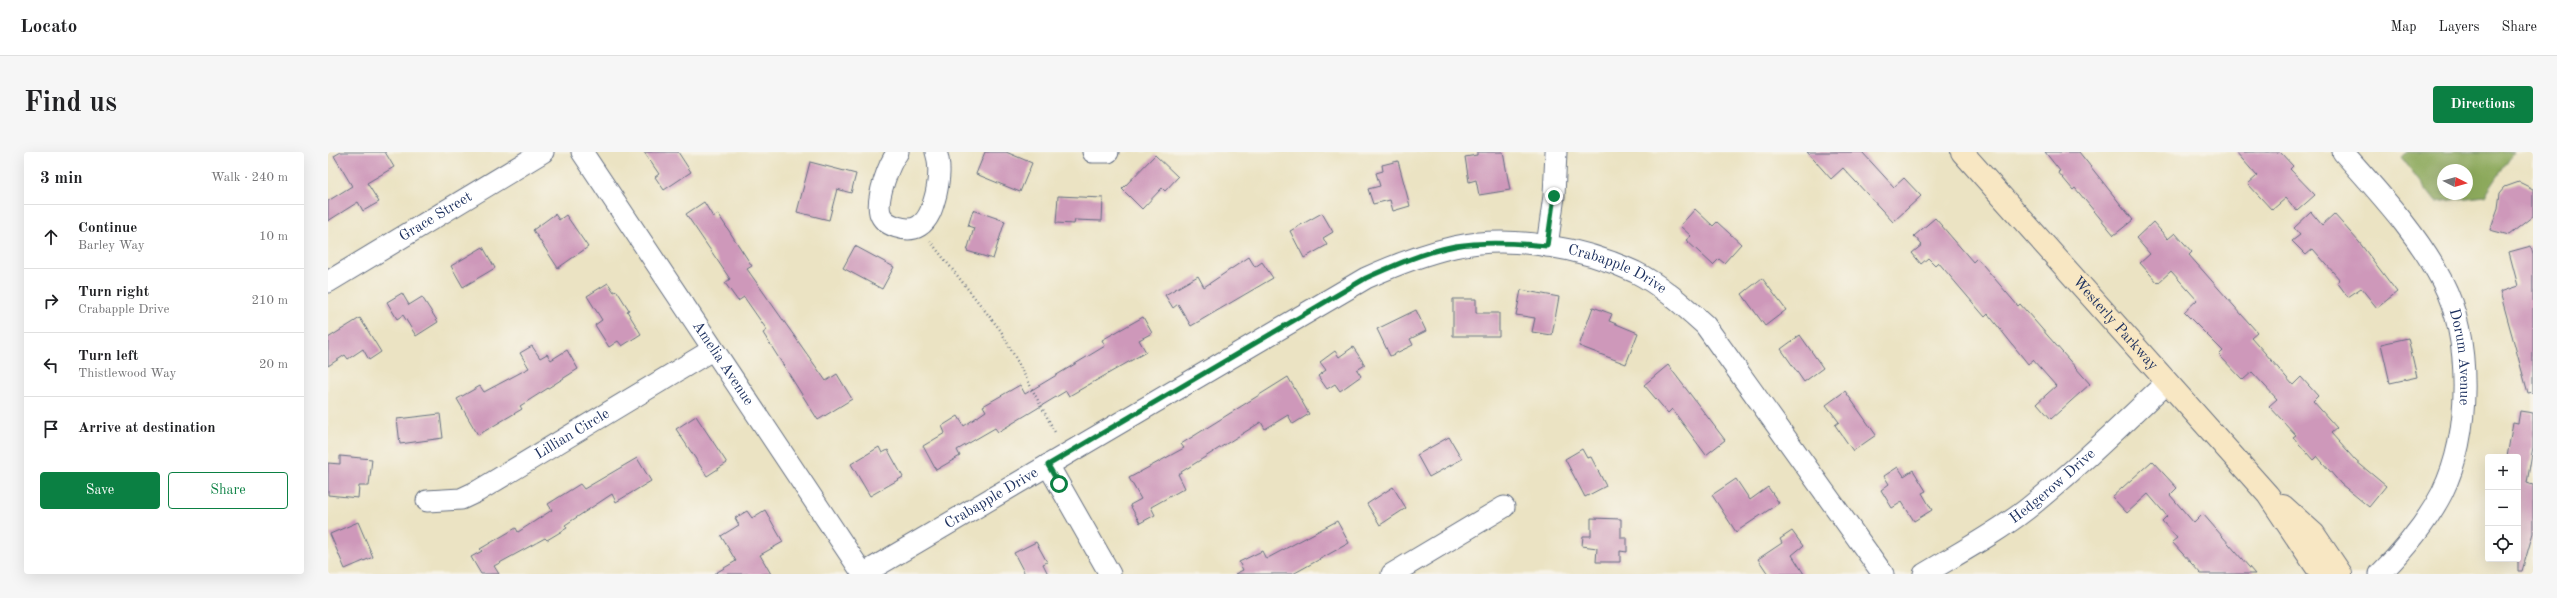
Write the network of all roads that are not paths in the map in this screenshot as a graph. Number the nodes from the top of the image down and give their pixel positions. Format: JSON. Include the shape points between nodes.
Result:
{"nodes":[{"id":1,"x":543,"y":152,"type":"edge"},
{"id":2,"x":582,"y":152,"type":"edge"},
{"id":3,"x":898,"y":152,"type":"edge"},
{"id":4,"x":936,"y":152,"type":"edge"},
{"id":5,"x":1093,"y":152,"type":"edge"},
{"id":6,"x":1108,"y":152,"type":"edge"},
{"id":7,"x":1556,"y":152,"type":"edge"},
{"id":8,"x":1962,"y":152,"type":"edge"},
{"id":9,"x":2343,"y":152,"type":"edge"},
{"id":10,"x":1547,"y":246,"type":"junction"},
{"id":11,"x":328,"y":282,"type":"edge"},
{"id":12,"x":712,"y":350,"type":"junction"},
{"id":13,"x":2167,"y":382,"type":"junction"},
{"id":14,"x":1048,"y":465,"type":"junction"},
{"id":15,"x":2268,"y":495,"type":"junction"},
{"id":16,"x":427,"y":501,"type":"dead end"},
{"id":17,"x":1504,"y":507,"type":"dead end"},
{"id":18,"x":863,"y":574,"type":"edge"},
{"id":19,"x":1110,"y":574,"type":"edge"},
{"id":20,"x":1392,"y":574,"type":"edge"},
{"id":21,"x":1882,"y":574,"type":"edge"},
{"id":22,"x":1924,"y":574,"type":"edge"},
{"id":23,"x":2321,"y":574,"type":"edge"},
{"id":24,"x":2341,"y":574,"type":"edge"},
{"id":25,"x":2380,"y":574,"type":"edge"}],
"edges":[{"from":1,"to":11,"type":"street","name":"Grace Street"},
{"from":2,"to":12,"type":"street","name":"Amelia Avenue"},
{"from":3,"to":4,"type":"street","via":[[886,176],[880,199],[880,213],[888,223],[902,229],[918,227],[933,206],[939,169]]},
{"from":5,"to":6,"type":"street"},
{"from":7,"to":10,"type":"street","via":[[1554,196]]},
{"from":8,"to":13,"type":"main road","name":"Westerly Parkway"},
{"from":9,"to":25,"type":"street","name":"Dorum Avenue","via":[[2405,222],[2442,282],[2456,317],[2462,350],[2464,391],[2461,424],[2454,457],[2442,492],[2414,538]]},
{"from":10,"to":14,"type":"street","name":"Crabapple Drive","via":[[1505,242],[1456,246],[1408,260],[1373,275]]},
{"from":10,"to":21,"type":"street","name":"Crabapple Drive","via":[[1588,254],[1635,272],[1674,298],[1705,324]]},
{"from":12,"to":16,"type":"street","name":"Lillian Circle","via":[[478,491],[461,499]]},
{"from":12,"to":18,"type":"street","name":"Amelia Avenue"},
{"from":13,"to":15,"type":"main road","name":"Westerly Parkway"},
{"from":13,"to":22,"type":"street","name":"Hedgerow Drive","via":[[2068,475],[2026,509],[1988,536]]},
{"from":14,"to":18,"type":"street","name":"Crabapple Drive"},
{"from":14,"to":19,"type":"street"},
{"from":15,"to":23,"type":"main road","name":"Westerly Parkway"},
{"from":15,"to":24,"type":"main road","name":"Westerly Parkway","via":[[2314,534]]},
{"from":17,"to":20,"type":"street"}]}
